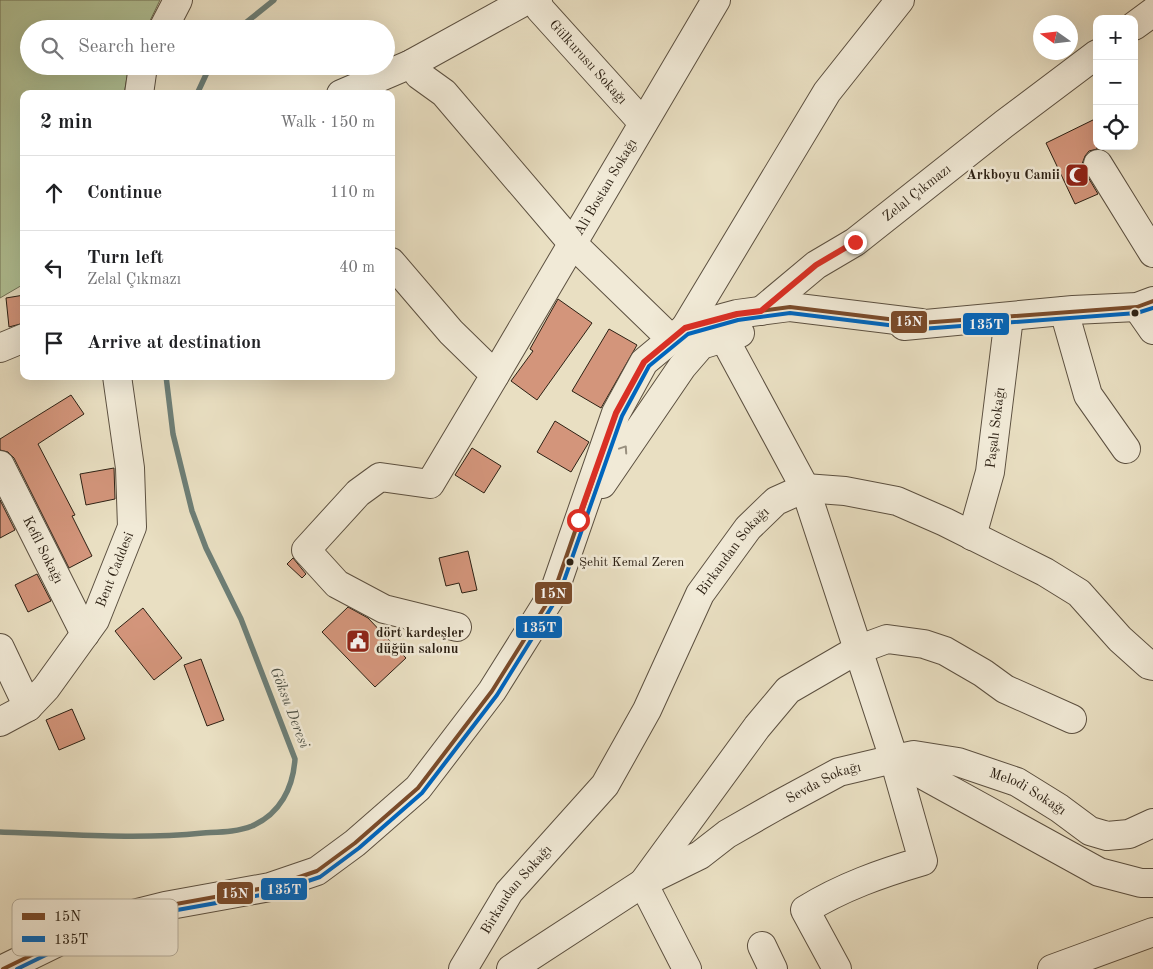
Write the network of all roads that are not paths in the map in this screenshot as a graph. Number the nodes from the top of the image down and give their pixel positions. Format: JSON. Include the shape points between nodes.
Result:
{"nodes":[{"id":1,"x":178,"y":0,"type":"edge"},
{"id":2,"x":527,"y":0,"type":"edge"},
{"id":3,"x":537,"y":0,"type":"edge"},
{"id":4,"x":716,"y":0,"type":"edge"},
{"id":5,"x":900,"y":0,"type":"edge"},
{"id":6,"x":1153,"y":12,"type":"edge"},
{"id":7,"x":168,"y":20,"type":"edge"},
{"id":8,"x":1138,"y":23,"type":"edge"},
{"id":9,"x":1093,"y":57,"type":"edge"},
{"id":10,"x":411,"y":64,"type":"junction"},
{"id":11,"x":395,"y":71,"type":"edge"},
{"id":12,"x":142,"y":75,"type":"edge"},
{"id":13,"x":385,"y":75,"type":"edge"},
{"id":14,"x":140,"y":90,"type":"edge"},
{"id":15,"x":349,"y":90,"type":"edge"},
{"id":16,"x":643,"y":123,"type":"junction"},
{"id":17,"x":1098,"y":164,"type":"dead end"},
{"id":18,"x":572,"y":243,"type":"junction"},
{"id":19,"x":1153,"y":253,"type":"edge"},
{"id":20,"x":395,"y":267,"type":"edge"},
{"id":21,"x":1145,"y":304,"type":"edge"},
{"id":22,"x":761,"y":311,"type":"junction"},
{"id":23,"x":1064,"y":311,"type":"junction"},
{"id":24,"x":1009,"y":316,"type":"junction"},
{"id":25,"x":921,"y":323,"type":"junction"},
{"id":26,"x":1153,"y":330,"type":"edge"},
{"id":27,"x":678,"y":333,"type":"junction"},
{"id":28,"x":724,"y":338,"type":"junction"},
{"id":29,"x":20,"y":340,"type":"edge"},
{"id":30,"x":0,"y":348,"type":"edge"},
{"id":31,"x":495,"y":375,"type":"junction"},
{"id":32,"x":118,"y":380,"type":"edge"},
{"id":33,"x":1126,"y":449,"type":"dead end"},
{"id":34,"x":0,"y":465,"type":"edge"},
{"id":35,"x":805,"y":488,"type":"junction"},
{"id":36,"x":578,"y":520,"type":"junction"},
{"id":37,"x":972,"y":536,"type":"junction"},
{"id":38,"x":457,"y":627,"type":"dead end"},
{"id":39,"x":85,"y":634,"type":"junction"},
{"id":40,"x":0,"y":648,"type":"edge"},
{"id":41,"x":857,"y":650,"type":"junction"},
{"id":42,"x":1153,"y":666,"type":"edge"},
{"id":43,"x":28,"y":707,"type":"junction"},
{"id":44,"x":1072,"y":719,"type":"dead end"},
{"id":45,"x":0,"y":722,"type":"edge"},
{"id":46,"x":894,"y":759,"type":"junction"},
{"id":47,"x":1153,"y":823,"type":"edge"},
{"id":48,"x":643,"y":883,"type":"junction"},
{"id":49,"x":1153,"y":883,"type":"edge"},
{"id":50,"x":178,"y":904,"type":"edge"},
{"id":51,"x":1153,"y":932,"type":"edge"},
{"id":52,"x":34,"y":962,"type":"edge"},
{"id":53,"x":3,"y":969,"type":"edge"},
{"id":54,"x":463,"y":969,"type":"edge"},
{"id":55,"x":511,"y":969,"type":"edge"},
{"id":56,"x":687,"y":969,"type":"edge"},
{"id":57,"x":837,"y":969,"type":"edge"},
{"id":58,"x":1052,"y":969,"type":"edge"}],
"edges":[{"from":1,"to":7,"type":"street"},
{"from":2,"to":10,"type":"street"},
{"from":3,"to":16,"type":"street","name":"Gülkurusu Sokağı","via":[[540,9]]},
{"from":4,"to":16,"type":"street","name":"Ali Bostan Sokağı"},
{"from":5,"to":27,"type":"street","via":[[827,92]]},
{"from":6,"to":8,"type":"street"},
{"from":9,"to":22,"type":"street","name":"Zelal Çıkmazı","via":[[855,242],[816,265]]},
{"from":10,"to":11,"type":"street"},
{"from":10,"to":18,"type":"street","via":[[419,75],[444,93]]},
{"from":12,"to":14,"type":"street"},
{"from":13,"to":15,"type":"street"},
{"from":16,"to":18,"type":"street","name":"Ali Bostan Sokağı"},
{"from":17,"to":19,"type":"street"},
{"from":18,"to":27,"type":"street"},
{"from":18,"to":31,"type":"street","name":"Ali Bostan Sokağı"},
{"from":20,"to":31,"type":"street","via":[[451,332]]},
{"from":21,"to":23,"type":"street"},
{"from":21,"to":26,"type":"street"},
{"from":22,"to":25,"type":"street","via":[[790,307]]},
{"from":22,"to":27,"type":"street","via":[[737,314]]},
{"from":23,"to":24,"type":"street"},
{"from":23,"to":33,"type":"street","via":[[1088,394]]},
{"from":24,"to":25,"type":"street"},
{"from":24,"to":37,"type":"street","name":"Paşalı Sokağı","via":[[990,472]]},
{"from":25,"to":28,"type":"street","via":[[870,332],[794,324],[757,328]]},
{"from":27,"to":36,"type":"street","via":[[644,362],[616,413]]},
{"from":28,"to":35,"type":"street"},
{"from":36,"to":28,"type":"street","one_way":true,"via":[[682,367],[701,345]]},
{"from":29,"to":30,"type":"street"},
{"from":31,"to":38,"type":"street","name":"Ali Bostan Sokağı","via":[[430,484],[380,477],[358,493],[306,550],[336,584],[384,610]]},
{"from":32,"to":39,"type":"street","name":"Bent Caddesi","via":[[130,468],[132,527],[95,620]]},
{"from":34,"to":39,"type":"street","name":"Kefil Sokağı"},
{"from":35,"to":37,"type":"street","name":"Birkandan Sokağı","via":[[897,501]]},
{"from":35,"to":41,"type":"street"},
{"from":35,"to":54,"type":"street","name":"Birkandan Sokağı","via":[[776,500],[748,528],[700,594],[647,710],[605,785],[509,892]]},
{"from":36,"to":50,"type":"street","via":[[554,592],[492,691],[418,788],[317,871],[270,887]]},
{"from":37,"to":42,"type":"street","name":"Birkandan Sokağı","via":[[1045,572],[1079,593],[1120,639]]},
{"from":39,"to":43,"type":"street","name":"Bent Caddesi"},
{"from":40,"to":43,"type":"street"},
{"from":41,"to":44,"type":"street","via":[[887,639],[946,651],[1005,689]]},
{"from":41,"to":46,"type":"street"},
{"from":41,"to":48,"type":"street","via":[[788,690],[756,727]]},
{"from":43,"to":45,"type":"street","name":"Bent Caddesi"},
{"from":46,"to":47,"type":"street","name":"Melodi Sokağı","via":[[914,755],[958,762],[1017,782],[1090,831],[1106,836],[1129,834]]},
{"from":46,"to":48,"type":"street","name":"Sevda Sokaḡı","via":[[839,772],[727,834],[700,855]]},
{"from":46,"to":49,"type":"street","via":[[1099,872]]},
{"from":46,"to":57,"type":"street","via":[[923,861],[887,871],[828,896],[805,910]]},
{"from":48,"to":55,"type":"street","name":"Sevda Sokaḡı"},
{"from":48,"to":56,"type":"street"},
{"from":51,"to":58,"type":"street"},
{"from":52,"to":53,"type":"street"}]}
